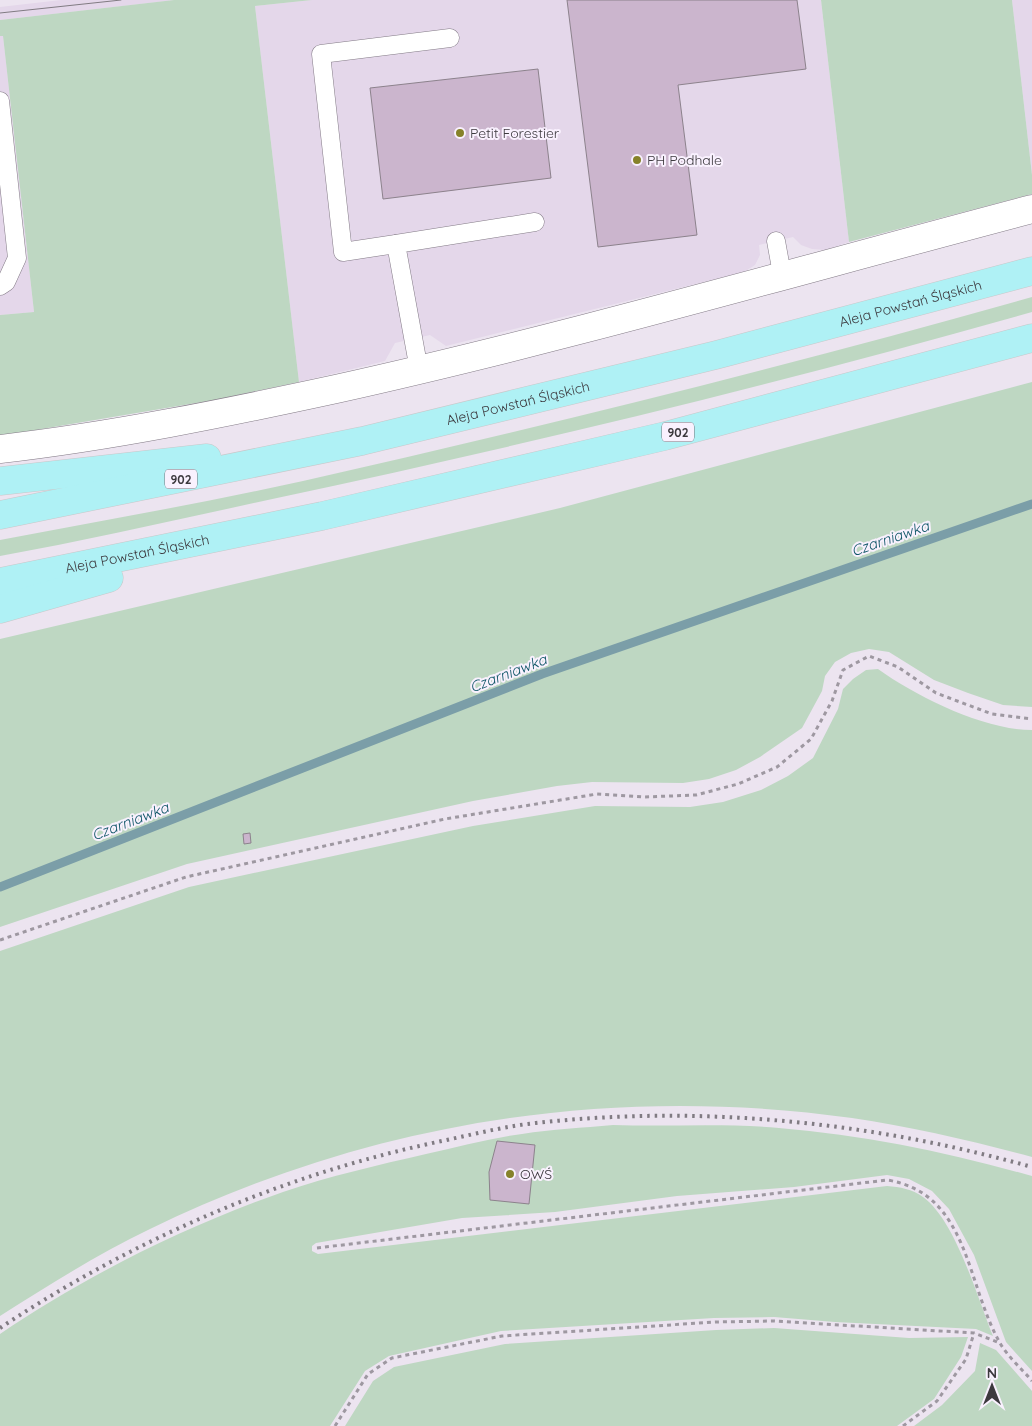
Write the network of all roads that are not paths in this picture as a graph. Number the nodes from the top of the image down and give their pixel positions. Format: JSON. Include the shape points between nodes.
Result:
{"nodes":[{"id":1,"x":450,"y":38,"type":"dead end"},
{"id":2,"x":0,"y":101,"type":"edge"},
{"id":3,"x":1032,"y":209,"type":"edge"},
{"id":4,"x":535,"y":222,"type":"dead end"},
{"id":5,"x":776,"y":241,"type":"dead end"},
{"id":6,"x":396,"y":244,"type":"junction"},
{"id":7,"x":1032,"y":271,"type":"edge"},
{"id":8,"x":782,"y":274,"type":"junction"},
{"id":9,"x":0,"y":286,"type":"edge"},
{"id":10,"x":1032,"y":338,"type":"edge"},
{"id":11,"x":419,"y":370,"type":"junction"},
{"id":12,"x":362,"y":441,"type":"junction"},
{"id":13,"x":0,"y":449,"type":"edge"},
{"id":14,"x":0,"y":481,"type":"edge"},
{"id":15,"x":0,"y":515,"type":"edge"},
{"id":16,"x":322,"y":516,"type":"junction"},
{"id":17,"x":0,"y":582,"type":"edge"},
{"id":18,"x":0,"y":609,"type":"edge"}],
"edges":[{"from":1,"to":6,"type":"lane","via":[[320,54],[343,252]]},
{"from":2,"to":9,"type":"lane","via":[[17,258],[6,282]]},
{"from":3,"to":8,"type":"street"},
{"from":4,"to":6,"type":"lane"},
{"from":5,"to":8,"type":"lane"},
{"from":6,"to":11,"type":"lane"},
{"from":7,"to":12,"type":"main road","name":"Aleja Powstań Śląskich","number":"902","via":[[716,355]]},
{"from":8,"to":11,"type":"street","via":[[603,324]]},
{"from":10,"to":16,"type":"main road","name":"Aleja Powstań Śląskich","number":"902","via":[[665,436]]},
{"from":11,"to":13,"type":"street","via":[[211,416]]},
{"from":12,"to":14,"type":"main road"},
{"from":12,"to":15,"type":"main road","name":"Aleja Powstań Śląskich","number":"902"},
{"from":16,"to":17,"type":"main road","name":"Aleja Powstań Śląskich","number":"902"},
{"from":16,"to":18,"type":"main road"}]}
